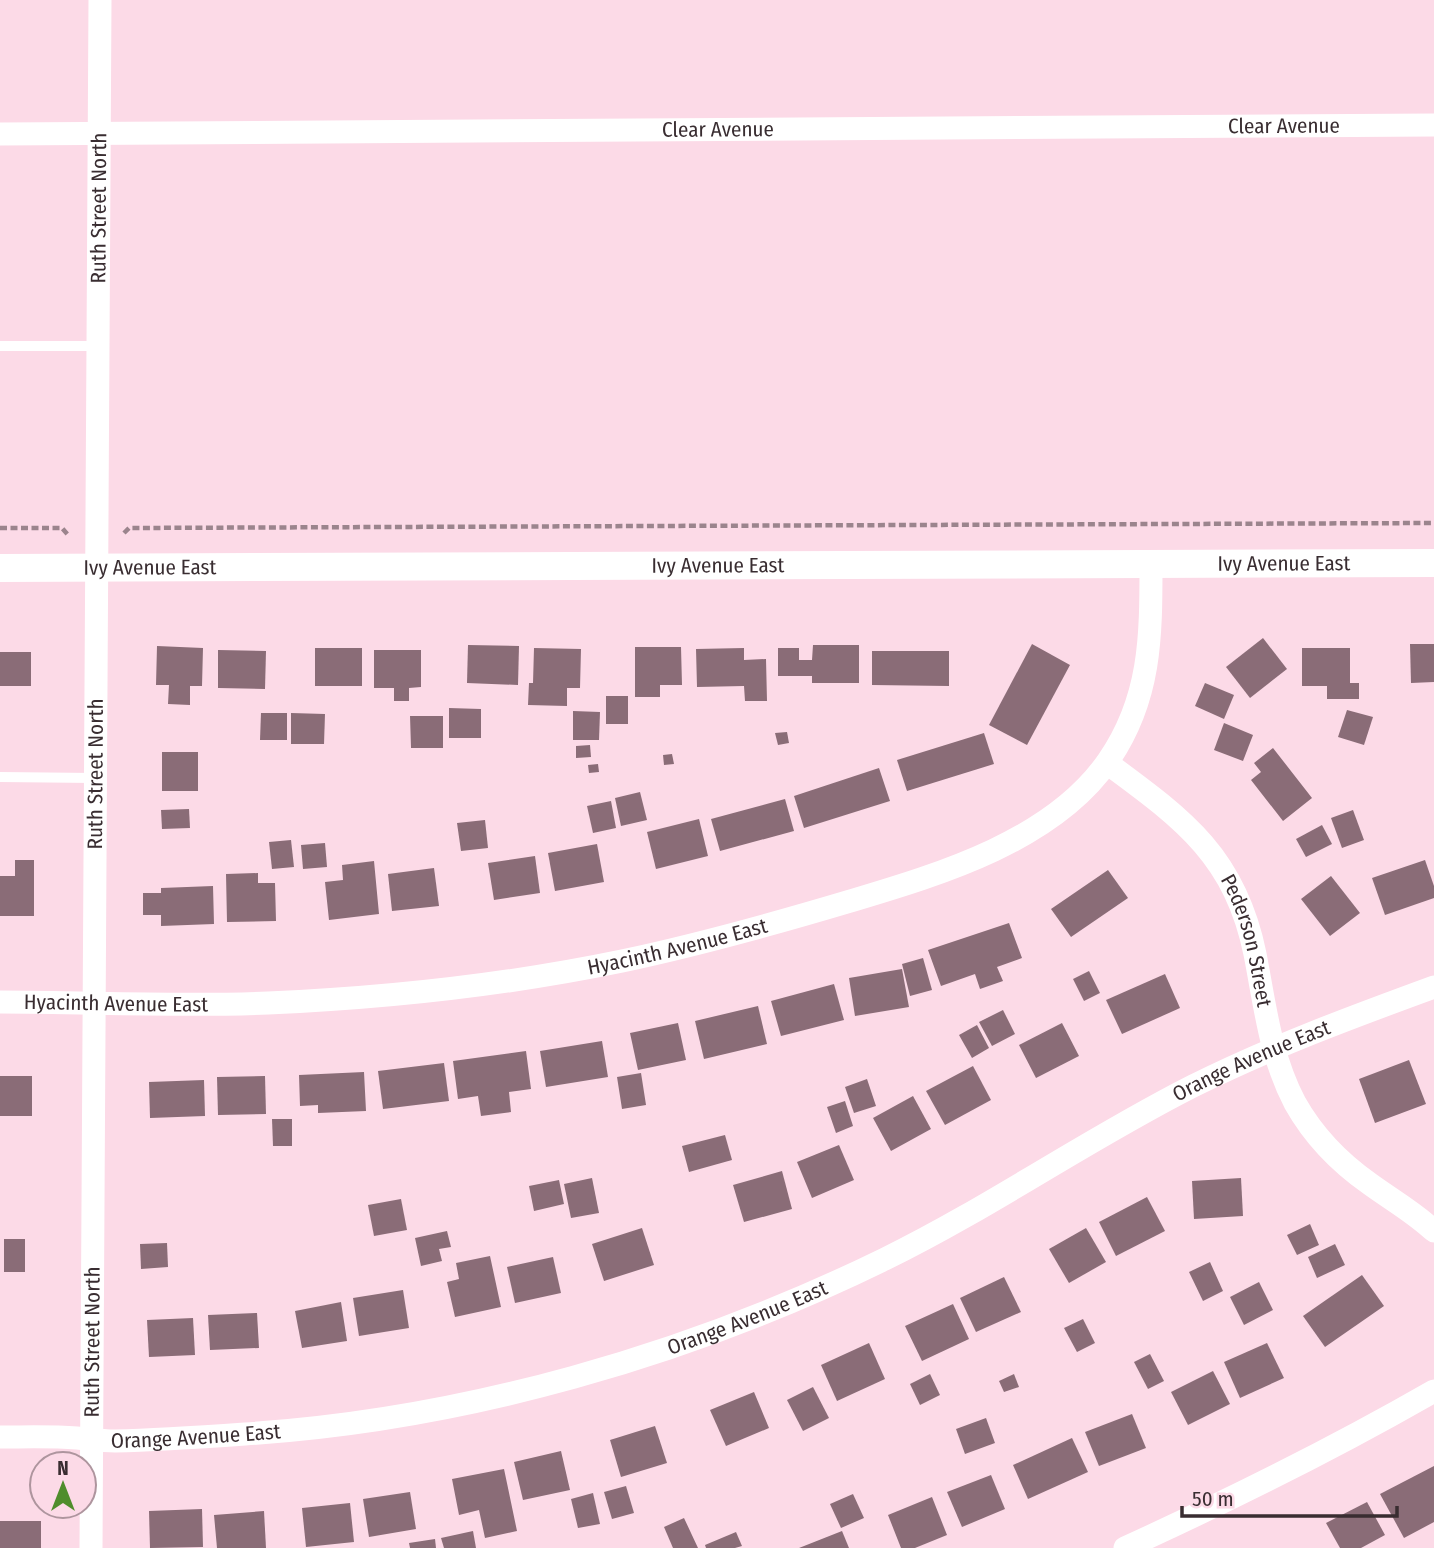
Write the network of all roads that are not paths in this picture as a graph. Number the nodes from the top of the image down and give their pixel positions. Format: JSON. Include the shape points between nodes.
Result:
{"nodes":[{"id":1,"x":100,"y":0,"type":"edge"},
{"id":2,"x":1434,"y":125,"type":"edge"},
{"id":3,"x":0,"y":134,"type":"edge"},
{"id":4,"x":99,"y":134,"type":"junction"},
{"id":5,"x":0,"y":346,"type":"edge"},
{"id":6,"x":98,"y":346,"type":"junction"},
{"id":7,"x":1434,"y":563,"type":"edge"},
{"id":8,"x":1151,"y":564,"type":"junction"},
{"id":9,"x":0,"y":568,"type":"edge"},
{"id":10,"x":97,"y":568,"type":"junction"},
{"id":11,"x":1107,"y":763,"type":"junction"},
{"id":12,"x":0,"y":778,"type":"edge"},
{"id":13,"x":95,"y":778,"type":"junction"},
{"id":14,"x":1434,"y":987,"type":"edge"},
{"id":15,"x":0,"y":1002,"type":"edge"},
{"id":16,"x":94,"y":1002,"type":"junction"},
{"id":17,"x":1273,"y":1048,"type":"junction"},
{"id":18,"x":1434,"y":1231,"type":"edge"},
{"id":19,"x":1434,"y":1391,"type":"edge"},
{"id":20,"x":0,"y":1437,"type":"edge"},
{"id":21,"x":91,"y":1439,"type":"junction"},
{"id":22,"x":91,"y":1548,"type":"edge"},
{"id":23,"x":1125,"y":1548,"type":"edge"}],
"edges":[{"from":1,"to":4,"type":"street","name":"Ruth Street North"},
{"from":2,"to":4,"type":"street","name":"Clear Avenue"},
{"from":3,"to":4,"type":"street","name":"Clear Avenue"},
{"from":4,"to":6,"type":"street","name":"Ruth Street North"},
{"from":5,"to":6,"type":"lane"},
{"from":6,"to":10,"type":"street","name":"Ruth Street North"},
{"from":7,"to":8,"type":"street","name":"Ivy Avenue East"},
{"from":8,"to":10,"type":"street","name":"Ivy Avenue East"},
{"from":8,"to":11,"type":"street","name":"Hyacinth Avenue East","via":[[1150,644],[1143,686],[1129,725]]},
{"from":9,"to":10,"type":"street","name":"Ivy Avenue East"},
{"from":10,"to":13,"type":"street","name":"Ruth Street North"},
{"from":11,"to":16,"type":"street","name":"Hyacinth Avenue East","via":[[1073,800],[1040,826],[1003,845],[884,891],[713,940],[519,979],[392,995],[266,1003]]},
{"from":11,"to":17,"type":"street","name":"Pederson Street","via":[[1173,812],[1203,842],[1227,876],[1244,914]]},
{"from":12,"to":13,"type":"lane"},
{"from":13,"to":16,"type":"street","name":"Ruth Street North"},
{"from":14,"to":17,"type":"street","name":"Orange Avenue East"},
{"from":15,"to":16,"type":"street","name":"Hyacinth Avenue East"},
{"from":16,"to":21,"type":"street","name":"Ruth Street North"},
{"from":17,"to":18,"type":"street","name":"Pederson Street","via":[[1295,1102],[1318,1137],[1347,1167]]},
{"from":17,"to":21,"type":"street","name":"Orange Avenue East","via":[[1191,1087],[884,1259],[788,1303],[680,1344],[580,1375],[354,1423],[250,1434]]},
{"from":19,"to":23,"type":"street","via":[[1234,1498]]},
{"from":20,"to":21,"type":"street","name":"Orange Avenue East"},
{"from":21,"to":22,"type":"street","name":"Ruth Street North"}]}
